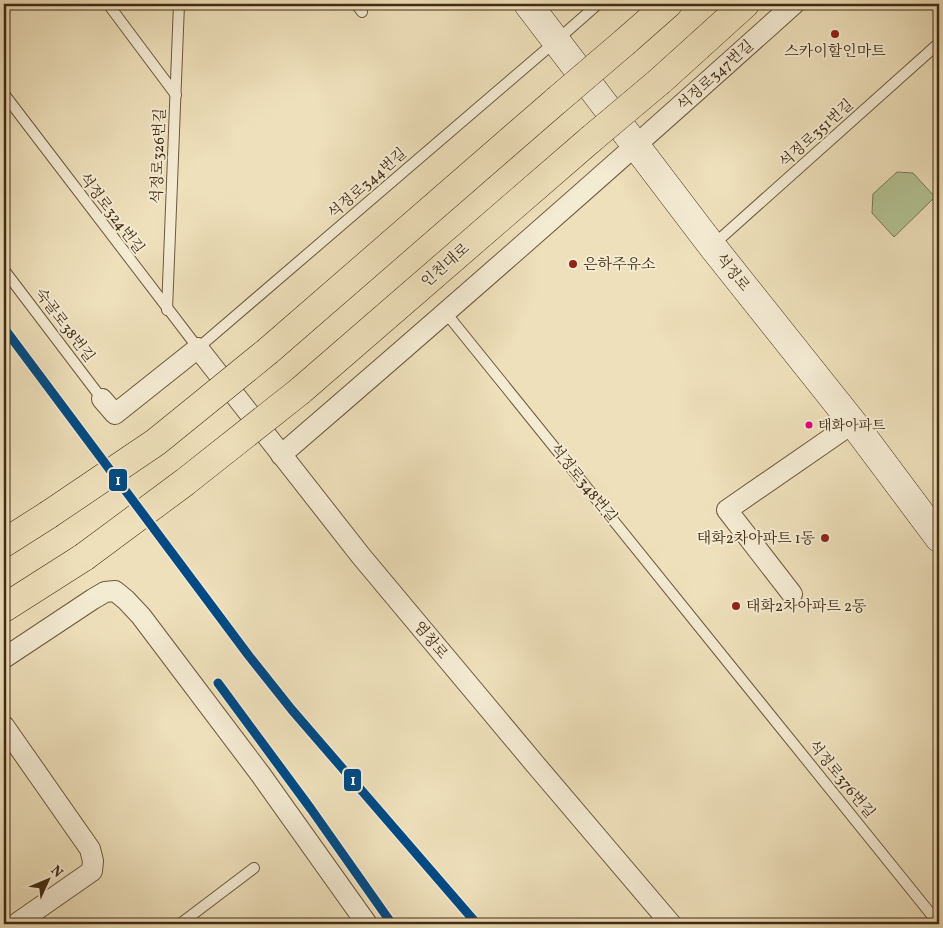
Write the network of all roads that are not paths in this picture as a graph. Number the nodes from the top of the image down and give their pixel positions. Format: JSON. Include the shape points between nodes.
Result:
{"nodes":[{"id":1,"x":108,"y":4,"type":"edge"},
{"id":2,"x":179,"y":4,"type":"edge"},
{"id":3,"x":528,"y":4,"type":"edge"},
{"id":4,"x":598,"y":4,"type":"edge"},
{"id":5,"x":668,"y":4,"type":"edge"},
{"id":6,"x":745,"y":4,"type":"edge"},
{"id":7,"x":794,"y":4,"type":"edge"},
{"id":8,"x":556,"y":41,"type":"junction"},
{"id":9,"x":939,"y":43,"type":"edge"},
{"id":10,"x":4,"y":94,"type":"edge"},
{"id":11,"x":176,"y":94,"type":"junction"},
{"id":12,"x":636,"y":146,"type":"junction"},
{"id":13,"x":712,"y":246,"type":"junction"},
{"id":14,"x":4,"y":270,"type":"edge"},
{"id":15,"x":167,"y":310,"type":"junction"},
{"id":16,"x":446,"y":313,"type":"junction"},
{"id":17,"x":198,"y":348,"type":"junction"},
{"id":18,"x":102,"y":399,"type":"joint"},
{"id":19,"x":853,"y":423,"type":"junction"},
{"id":20,"x":281,"y":454,"type":"junction"},
{"id":21,"x":939,"y":538,"type":"edge"},
{"id":22,"x":4,"y":543,"type":"edge"},
{"id":23,"x":792,"y":594,"type":"dead end"},
{"id":24,"x":4,"y":608,"type":"edge"},
{"id":25,"x":722,"y":654,"type":"joint"},
{"id":26,"x":4,"y":658,"type":"edge"},
{"id":27,"x":4,"y":726,"type":"edge"},
{"id":28,"x":254,"y":868,"type":"dead end"},
{"id":29,"x":16,"y":924,"type":"edge"},
{"id":30,"x":180,"y":924,"type":"edge"},
{"id":31,"x":367,"y":924,"type":"edge"},
{"id":32,"x":671,"y":924,"type":"edge"},
{"id":33,"x":939,"y":924,"type":"edge"}],
"edges":[{"from":1,"to":11,"type":"lane"},
{"from":2,"to":11,"type":"lane","name":"석정로326번길"},
{"from":3,"to":8,"type":"main road","name":"석정로"},
{"from":4,"to":8,"type":"lane","name":"석정로344번길"},
{"from":5,"to":22,"type":"highway","bridge":true,"via":[[268,351],[156,442]]},
{"from":6,"to":24,"type":"highway","name":"인천대로","bridge":true,"via":[[300,391],[185,482],[84,556]]},
{"from":7,"to":12,"type":"street","name":"석정로347번길"},
{"from":8,"to":12,"type":"main road","name":"석정로"},
{"from":8,"to":17,"type":"lane","name":"석정로344번길"},
{"from":9,"to":13,"type":"lane","name":"석정로351번길"},
{"from":10,"to":15,"type":"lane","name":"석정로324번길"},
{"from":11,"to":15,"type":"lane","name":"석정로326번길"},
{"from":12,"to":13,"type":"main road","name":"석정로"},
{"from":12,"to":16,"type":"street"},
{"from":13,"to":19,"type":"main road","name":"석정로"},
{"from":14,"to":18,"type":"lane","name":"숙골로38번길"},
{"from":15,"to":17,"type":"lane","name":"석정로324번길"},
{"from":16,"to":20,"type":"street"},
{"from":16,"to":25,"type":"lane","name":"석정로348번길"},
{"from":17,"to":18,"type":"street","via":[[115,414]]},
{"from":17,"to":20,"type":"street","name":"염창로"},
{"from":19,"to":21,"type":"main road","name":"석정로"},
{"from":19,"to":23,"type":"street","via":[[726,510]]},
{"from":20,"to":32,"type":"street","name":"염창로","via":[[361,556]]},
{"from":25,"to":33,"type":"lane","name":"석정로376번길"},
{"from":26,"to":31,"type":"street","via":[[93,599],[115,591],[140,616],[249,759]]},
{"from":27,"to":29,"type":"street","via":[[90,849],[93,861],[92,871]]},
{"from":28,"to":30,"type":"lane"}]}
